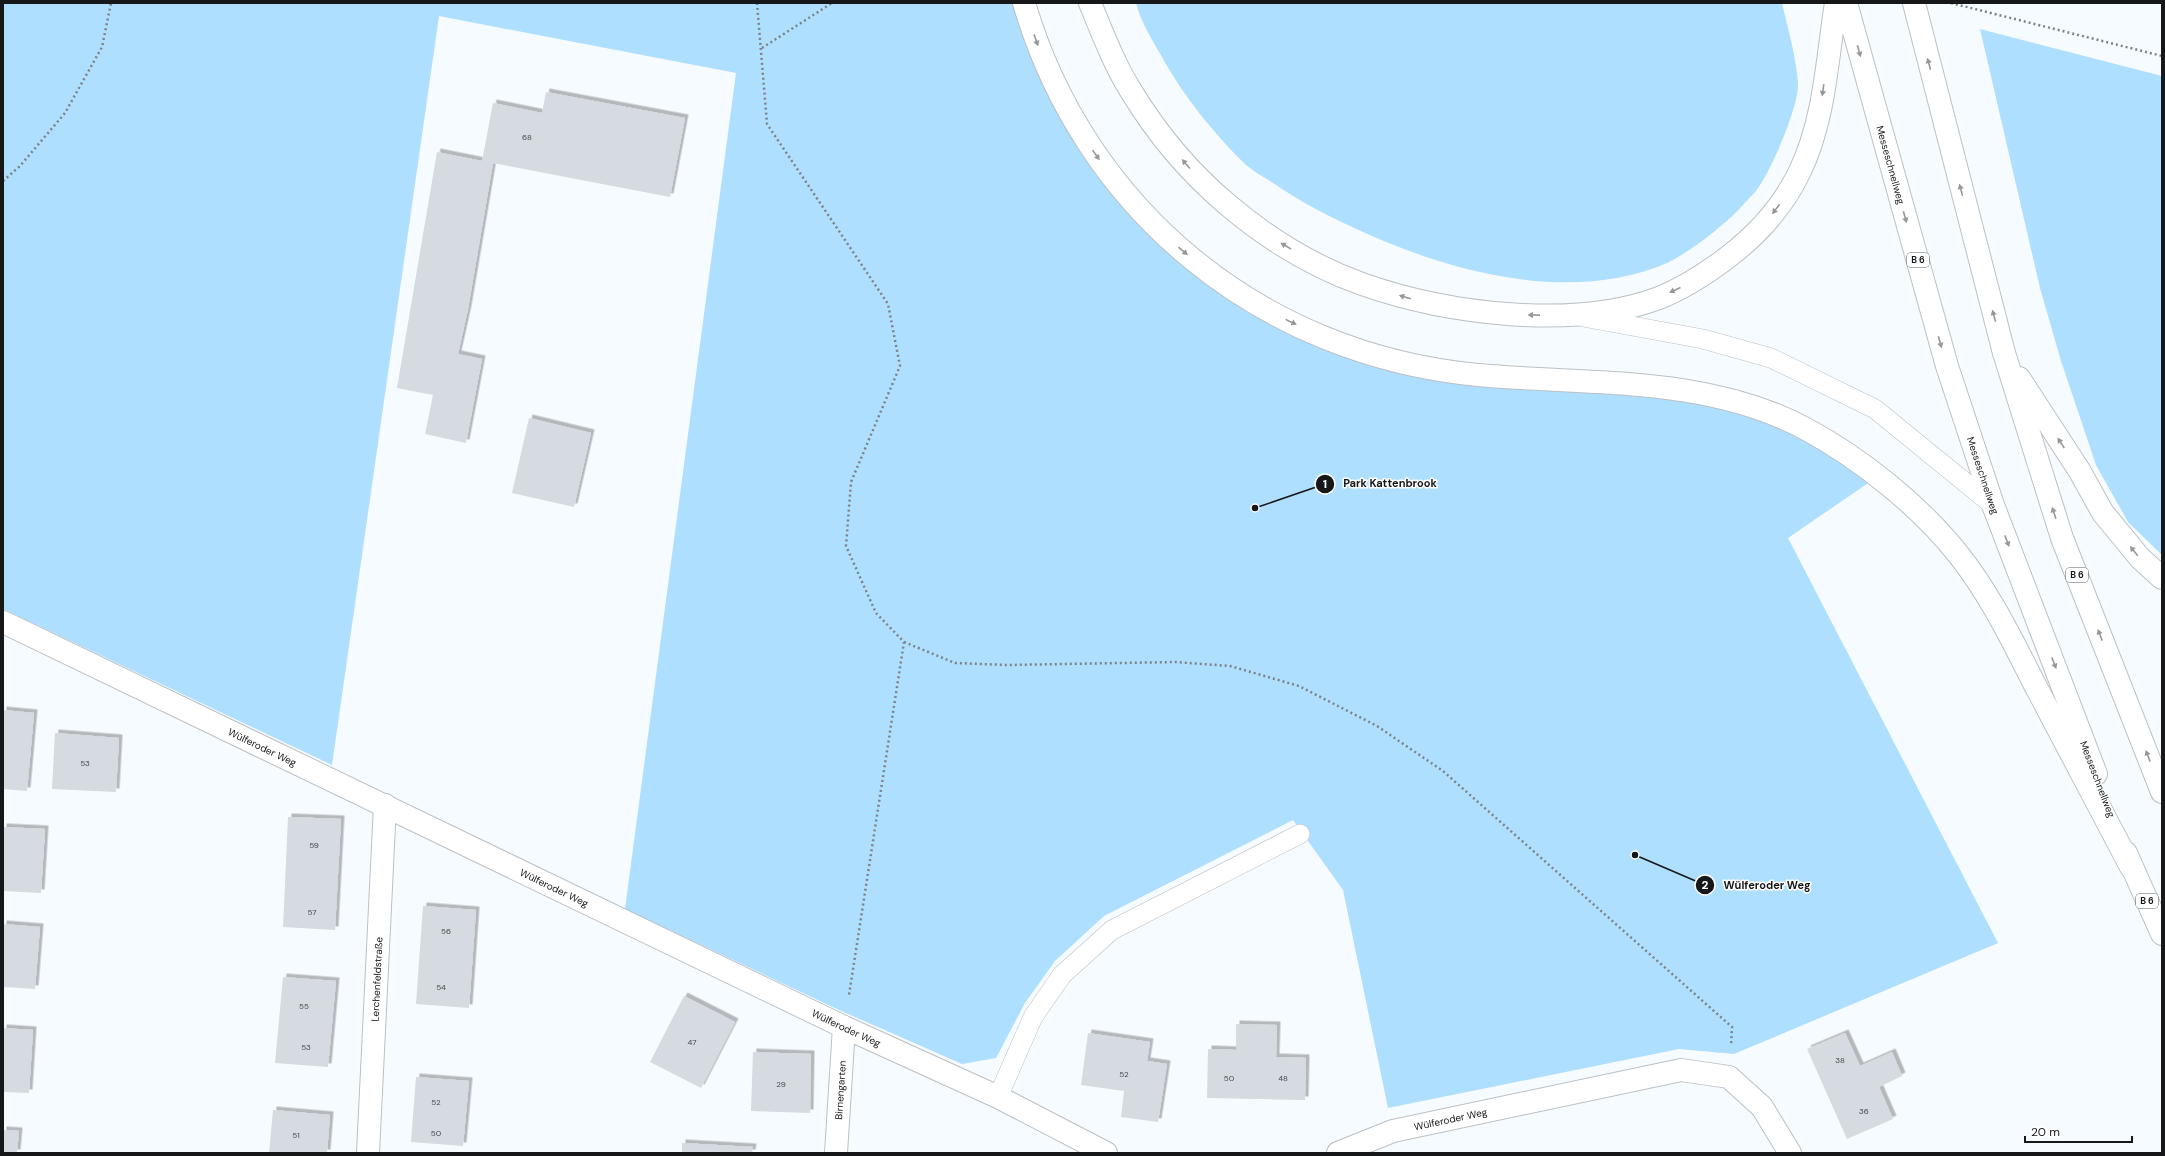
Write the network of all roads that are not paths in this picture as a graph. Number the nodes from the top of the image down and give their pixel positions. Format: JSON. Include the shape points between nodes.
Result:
{"nodes":[{"id":1,"x":1024,"y":3,"type":"edge"},
{"id":2,"x":1090,"y":3,"type":"edge"},
{"id":3,"x":1914,"y":3,"type":"edge"},
{"id":4,"x":1842,"y":7,"type":"edge"},
{"id":5,"x":1572,"y":315,"type":"junction"},
{"id":6,"x":2004,"y":353,"type":"junction"},
{"id":7,"x":1993,"y":505,"type":"junction"},
{"id":8,"x":2162,"y":578,"type":"edge"},
{"id":9,"x":3,"y":622,"type":"edge"},
{"id":10,"x":2162,"y":792,"type":"edge"},
{"id":11,"x":385,"y":805,"type":"junction"},
{"id":12,"x":1300,"y":834,"type":"dead end"},
{"id":13,"x":2131,"y":867,"type":"junction"},
{"id":14,"x":2162,"y":934,"type":"edge"},
{"id":15,"x":844,"y":1027,"type":"junction"},
{"id":16,"x":998,"y":1097,"type":"junction"},
{"id":17,"x":368,"y":1153,"type":"edge"},
{"id":18,"x":836,"y":1153,"type":"edge"},
{"id":19,"x":1106,"y":1153,"type":"edge"},
{"id":20,"x":1338,"y":1153,"type":"edge"},
{"id":21,"x":1790,"y":1153,"type":"edge"}],
"edges":[{"from":1,"to":13,"type":"main road","one_way":true,"via":[[1041,52],[1064,102],[1088,143],[1120,188],[1155,226],[1197,263],[1248,300],[1337,343],[1385,359],[1478,375],[1644,384],[1729,400],[1769,412],[1806,428],[1877,477],[1916,509],[1958,554],[1996,609]]},
{"from":5,"to":2,"type":"main road","one_way":true,"via":[[1505,313],[1413,299],[1362,284],[1327,269],[1273,238],[1229,206],[1192,171],[1161,135],[1130,90]]},
{"from":6,"to":3,"type":"main road","number":"B 6","one_way":true},
{"from":4,"to":5,"type":"main road","one_way":true,"via":[[1822,104],[1800,172],[1777,208],[1753,238],[1693,282],[1658,298],[1619,309]]},
{"from":4,"to":7,"type":"main road","name":"Messeschnellweg","number":"B 6","one_way":true,"via":[[1947,366]]},
{"from":5,"to":7,"type":"lane","via":[[1702,340],[1771,358],[1875,408]]},
{"from":8,"to":6,"type":"main road","one_way":true,"via":[[2140,558],[2103,513],[2079,470]]},
{"from":10,"to":6,"type":"main road","number":"B 6","one_way":true,"via":[[2062,538]]},
{"from":7,"to":13,"type":"main road","name":"Messeschnellweg","number":"B 6","one_way":true},
{"from":9,"to":11,"type":"main road","name":"Wülferoder Weg"},
{"from":11,"to":15,"type":"main road","name":"Wülferoder Weg"},
{"from":11,"to":17,"type":"main road","name":"Lerchenfeldstraße"},
{"from":12,"to":16,"type":"lane","via":[[1112,930],[1062,975],[1033,1017]]},
{"from":13,"to":14,"type":"main road","name":"Messeschnellweg","number":"B 6"},
{"from":15,"to":16,"type":"main road","name":"Wülferoder Weg"},
{"from":15,"to":18,"type":"main road","name":"Birnengarten"},
{"from":16,"to":19,"type":"main road","name":"Wülferoder Weg"},
{"from":20,"to":21,"type":"main road","name":"Wülferoder Weg","via":[[1393,1131],[1681,1070],[1729,1077],[1762,1107]]}]}
